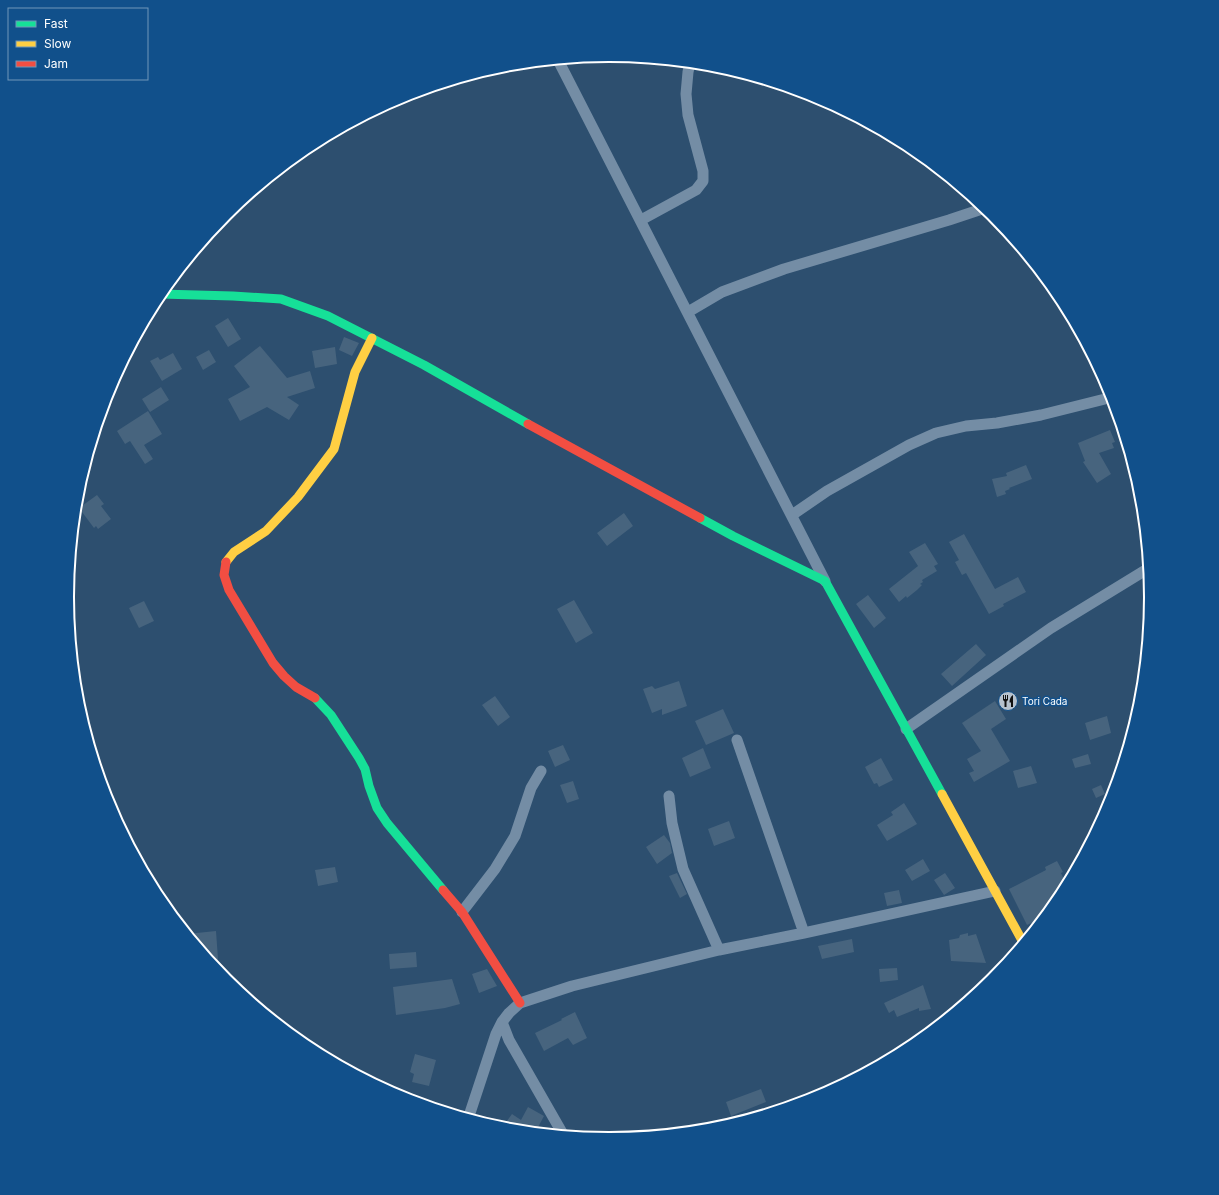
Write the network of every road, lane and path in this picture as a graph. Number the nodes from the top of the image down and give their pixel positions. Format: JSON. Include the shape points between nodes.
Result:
{"nodes":[{"id":1,"x":560,"y":65,"type":"edge"},
{"id":2,"x":689,"y":68,"type":"edge"},
{"id":3,"x":979,"y":210,"type":"edge"},
{"id":4,"x":641,"y":220,"type":"junction"},
{"id":5,"x":168,"y":294,"type":"edge"},
{"id":6,"x":688,"y":312,"type":"junction"},
{"id":7,"x":372,"y":338,"type":"junction"},
{"id":8,"x":1106,"y":399,"type":"edge"},
{"id":9,"x":792,"y":515,"type":"junction"},
{"id":10,"x":1144,"y":571,"type":"edge"},
{"id":11,"x":825,"y":581,"type":"junction"},
{"id":12,"x":906,"y":729,"type":"junction"},
{"id":13,"x":737,"y":740,"type":"dead end"},
{"id":14,"x":541,"y":771,"type":"dead end"},
{"id":15,"x":669,"y":796,"type":"dead end"},
{"id":16,"x":995,"y":891,"type":"junction"},
{"id":17,"x":462,"y":912,"type":"junction"},
{"id":18,"x":804,"y":933,"type":"junction"},
{"id":19,"x":1021,"y":939,"type":"edge"},
{"id":20,"x":719,"y":950,"type":"junction"},
{"id":21,"x":520,"y":1003,"type":"junction"},
{"id":22,"x":502,"y":1022,"type":"junction"},
{"id":23,"x":469,"y":1115,"type":"edge"},
{"id":24,"x":561,"y":1130,"type":"edge"}],
"edges":[{"from":1,"to":4,"type":"street"},
{"from":2,"to":4,"type":"street","via":[[686,94],[688,115],[704,171],[703,181],[696,190]]},
{"from":3,"to":6,"type":"street","via":[[784,269],[722,292]]},
{"from":4,"to":6,"type":"street"},
{"from":5,"to":7,"type":"street","via":[[281,299],[328,316]]},
{"from":6,"to":9,"type":"street"},
{"from":7,"to":11,"type":"street","via":[[733,536]]},
{"from":7,"to":17,"type":"street","via":[[355,372],[334,449],[298,497],[266,531],[234,552],[226,562],[224,575],[229,590],[273,662],[296,687],[315,698],[331,715],[362,764],[377,808]]},
{"from":8,"to":9,"type":"street","via":[[1041,415],[936,433],[909,445],[827,491]]},
{"from":9,"to":11,"type":"street"},
{"from":10,"to":12,"type":"street","via":[[1051,628]]},
{"from":11,"to":12,"type":"street"},
{"from":12,"to":16,"type":"street"},
{"from":13,"to":18,"type":"street"},
{"from":14,"to":17,"type":"street","via":[[531,788],[515,836]]},
{"from":15,"to":20,"type":"street","via":[[672,823],[684,869]]},
{"from":16,"to":18,"type":"street"},
{"from":16,"to":19,"type":"street"},
{"from":17,"to":21,"type":"street"},
{"from":18,"to":20,"type":"street"},
{"from":20,"to":21,"type":"street","via":[[572,986]]},
{"from":21,"to":22,"type":"street"},
{"from":22,"to":23,"type":"street"},
{"from":22,"to":24,"type":"street","via":[[509,1040]]}]}
